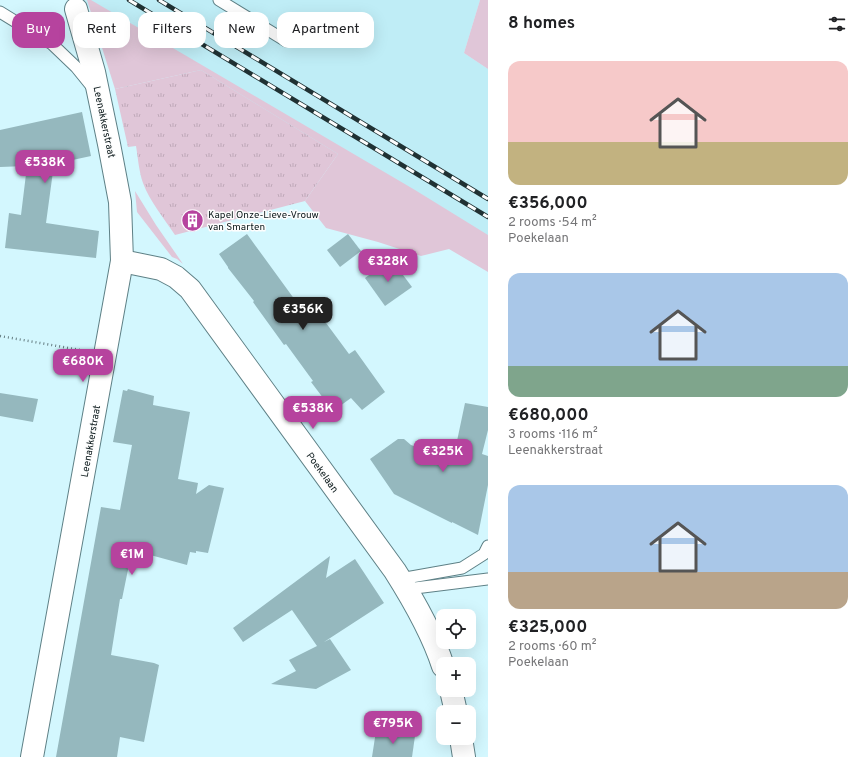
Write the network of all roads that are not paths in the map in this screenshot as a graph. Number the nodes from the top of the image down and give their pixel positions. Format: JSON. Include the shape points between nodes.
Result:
{"nodes":[{"id":1,"x":218,"y":0,"type":"edge"},
{"id":2,"x":76,"y":9,"type":"dead end"},
{"id":3,"x":0,"y":12,"type":"edge"},
{"id":4,"x":277,"y":36,"type":"edge"},
{"id":5,"x":100,"y":97,"type":"junction"},
{"id":6,"x":122,"y":261,"type":"junction"},
{"id":7,"x":488,"y":546,"type":"edge"},
{"id":8,"x":488,"y":579,"type":"edge"},
{"id":9,"x":403,"y":584,"type":"junction"},
{"id":10,"x":439,"y":657,"type":"edge"},
{"id":11,"x":462,"y":745,"type":"edge"},
{"id":12,"x":32,"y":757,"type":"edge"},
{"id":13,"x":464,"y":757,"type":"edge"}],
"edges":[{"from":1,"to":4,"type":"lane"},
{"from":2,"to":5,"type":"street","name":"Leenakkerstraat"},
{"from":3,"to":5,"type":"lane","via":[[52,44],[76,67]]},
{"from":5,"to":6,"type":"street","name":"Leenakkerstraat","via":[[120,202]]},
{"from":6,"to":9,"type":"street","name":"Poekelaan","via":[[161,269],[190,289]]},
{"from":6,"to":12,"type":"street","name":"Leenakkerstraat"},
{"from":7,"to":9,"type":"lane","via":[[484,554],[462,568]]},
{"from":8,"to":9,"type":"lane"},
{"from":9,"to":10,"type":"street","name":"Poekelaan","via":[[428,628]]},
{"from":11,"to":13,"type":"street"}]}
